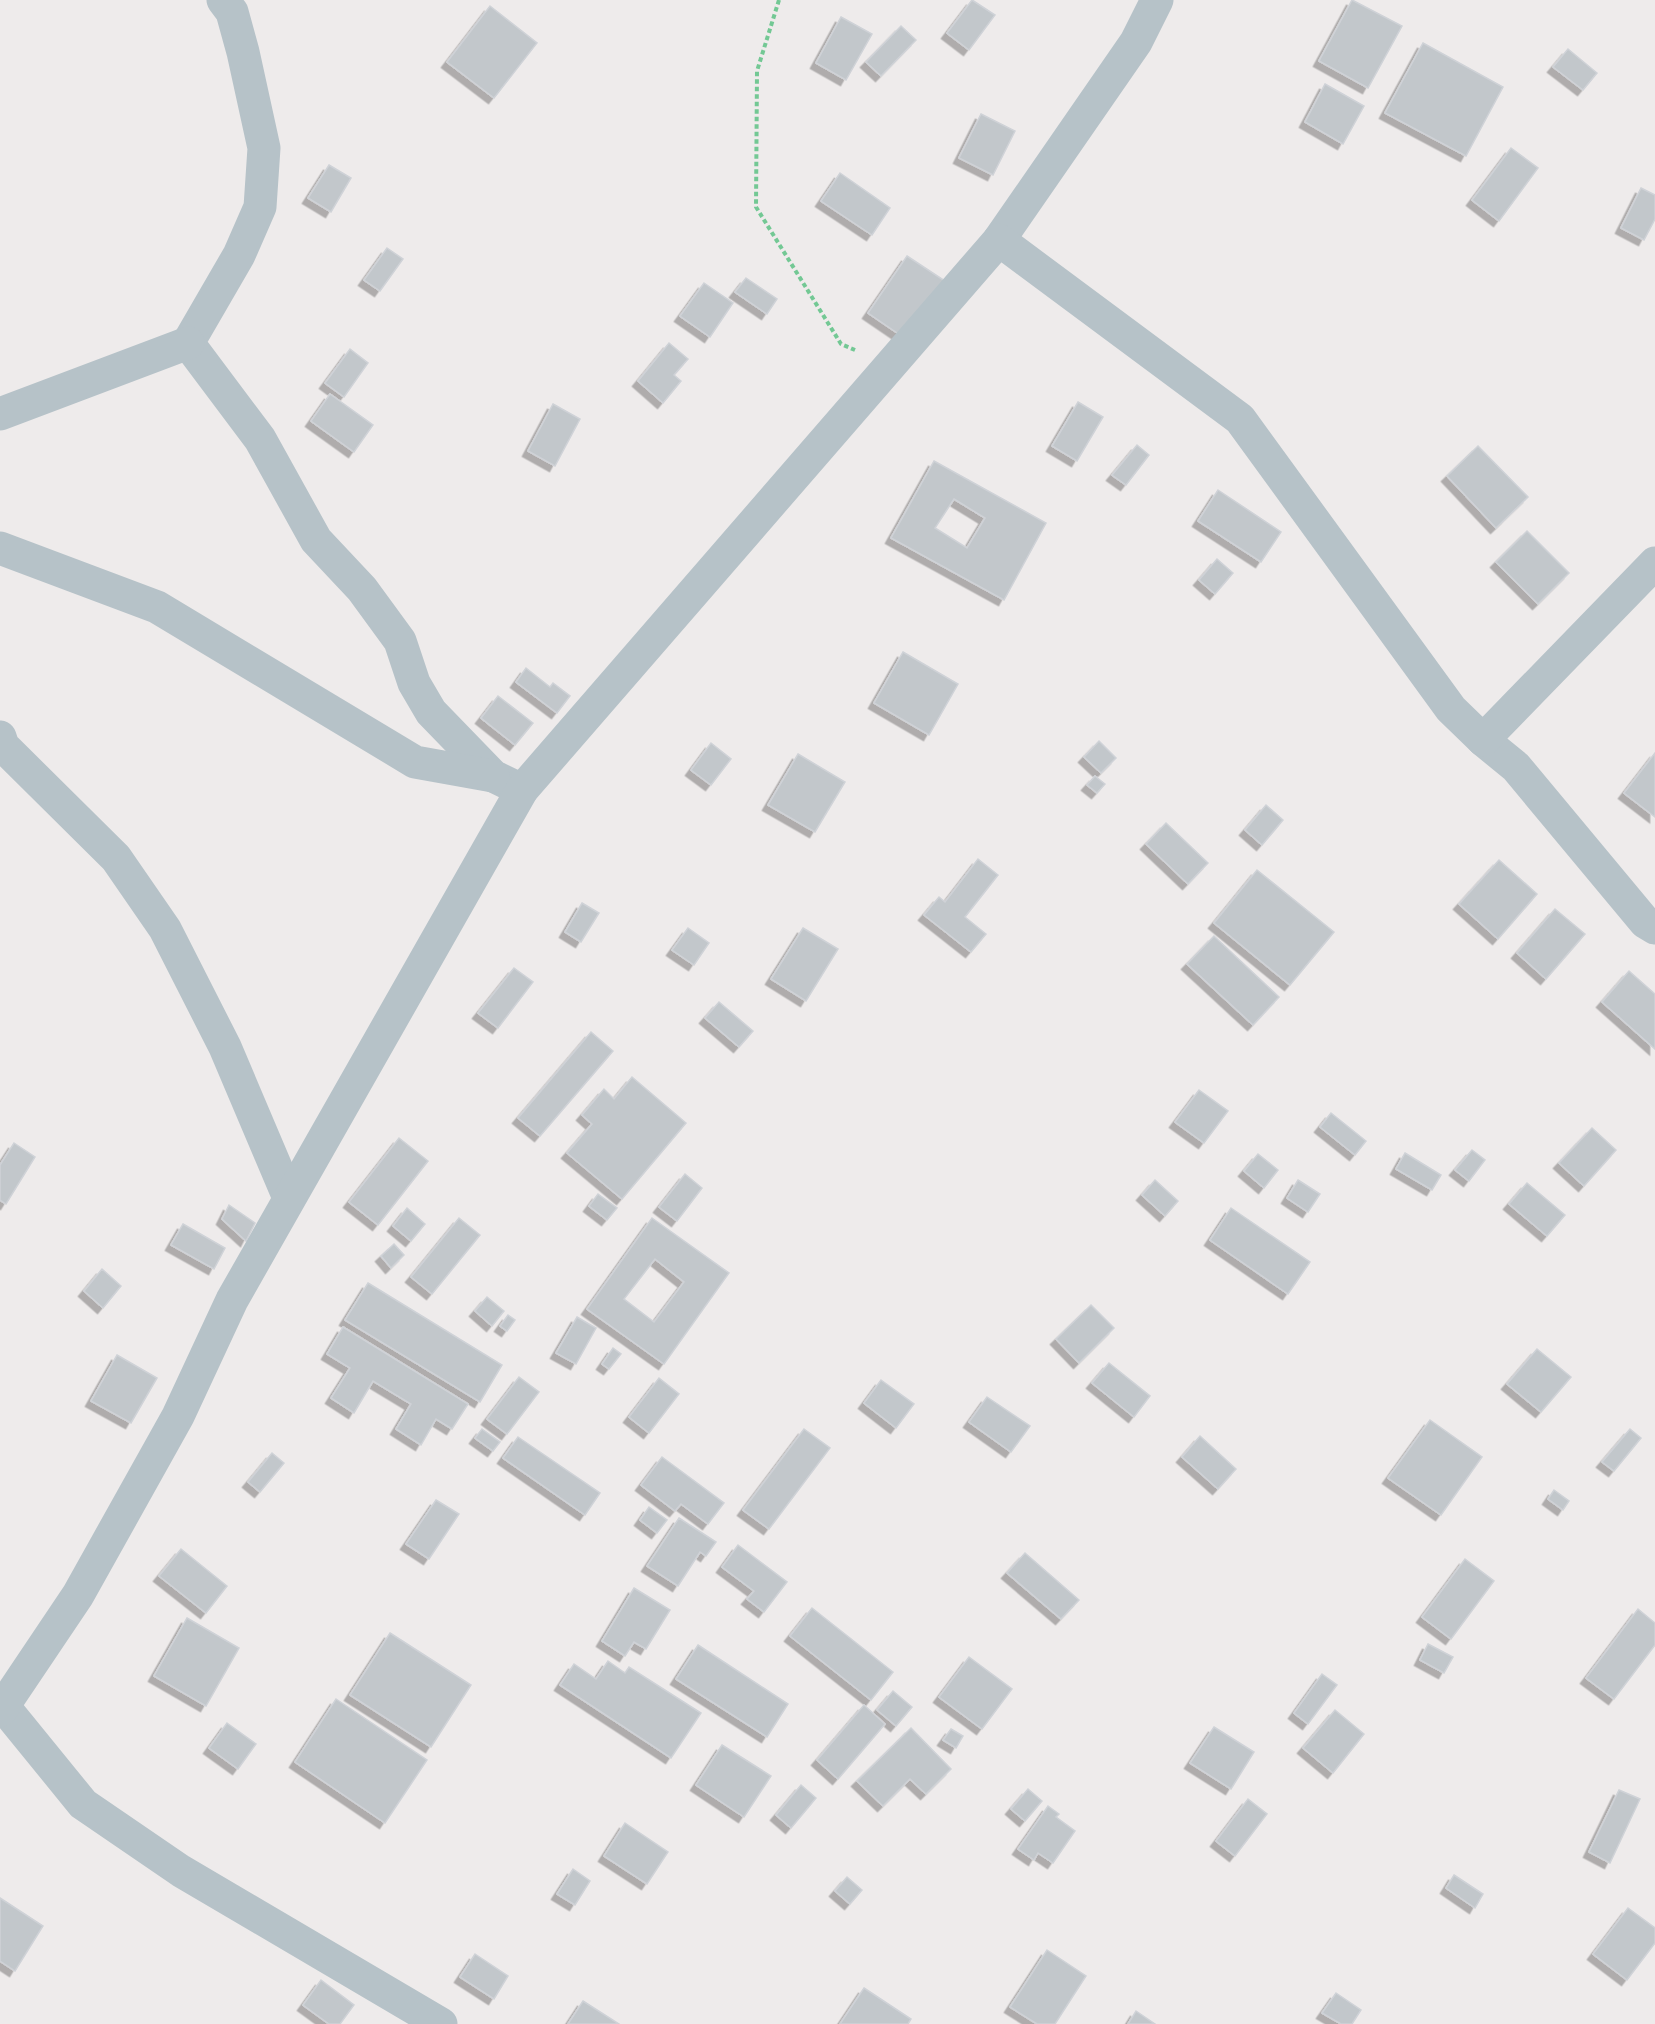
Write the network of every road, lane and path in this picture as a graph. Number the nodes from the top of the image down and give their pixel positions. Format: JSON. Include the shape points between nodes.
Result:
{"nodes":[{"id":1,"x":223,"y":0,"type":"edge"},
{"id":2,"x":779,"y":0,"type":"edge"},
{"id":3,"x":1157,"y":0,"type":"edge"},
{"id":4,"x":999,"y":240,"type":"junction"},
{"id":5,"x":188,"y":343,"type":"junction"},
{"id":6,"x":893,"y":363,"type":"junction"},
{"id":7,"x":0,"y":414,"type":"edge"},
{"id":8,"x":0,"y":548,"type":"edge"},
{"id":9,"x":1655,"y":563,"type":"edge"},
{"id":10,"x":0,"y":737,"type":"edge"},
{"id":11,"x":1483,"y":740,"type":"junction"},
{"id":12,"x":493,"y":777,"type":"junction"},
{"id":13,"x":522,"y":790,"type":"junction"},
{"id":14,"x":1655,"y":928,"type":"edge"},
{"id":15,"x":289,"y":1198,"type":"junction"},
{"id":16,"x":2,"y":1709,"type":"edge"},
{"id":17,"x":441,"y":2024,"type":"edge"}],
"edges":[{"from":1,"to":5,"type":"street","via":[[231,12],[243,52],[264,148],[260,207],[238,255]]},
{"from":2,"to":6,"type":"path","via":[[757,71],[756,207],[841,344]]},
{"from":3,"to":4,"type":"street","via":[[1136,42]]},
{"from":4,"to":6,"type":"street"},
{"from":4,"to":11,"type":"street","via":[[1240,418],[1451,709]]},
{"from":5,"to":7,"type":"street"},
{"from":5,"to":12,"type":"street","via":[[260,439],[316,540],[362,589],[400,641],[414,683],[430,712]]},
{"from":6,"to":13,"type":"street"},
{"from":8,"to":12,"type":"street","via":[[157,607],[415,762]]},
{"from":9,"to":11,"type":"street"},
{"from":10,"to":15,"type":"street","via":[[3,746],[116,858],[165,929],[225,1047]]},
{"from":11,"to":14,"type":"street","via":[[1516,767],[1645,922]]},
{"from":12,"to":13,"type":"street"},
{"from":13,"to":15,"type":"street"},
{"from":15,"to":16,"type":"street","via":[[232,1300],[178,1416],[78,1595]]},
{"from":16,"to":17,"type":"street","via":[[83,1804],[181,1871]]}]}
